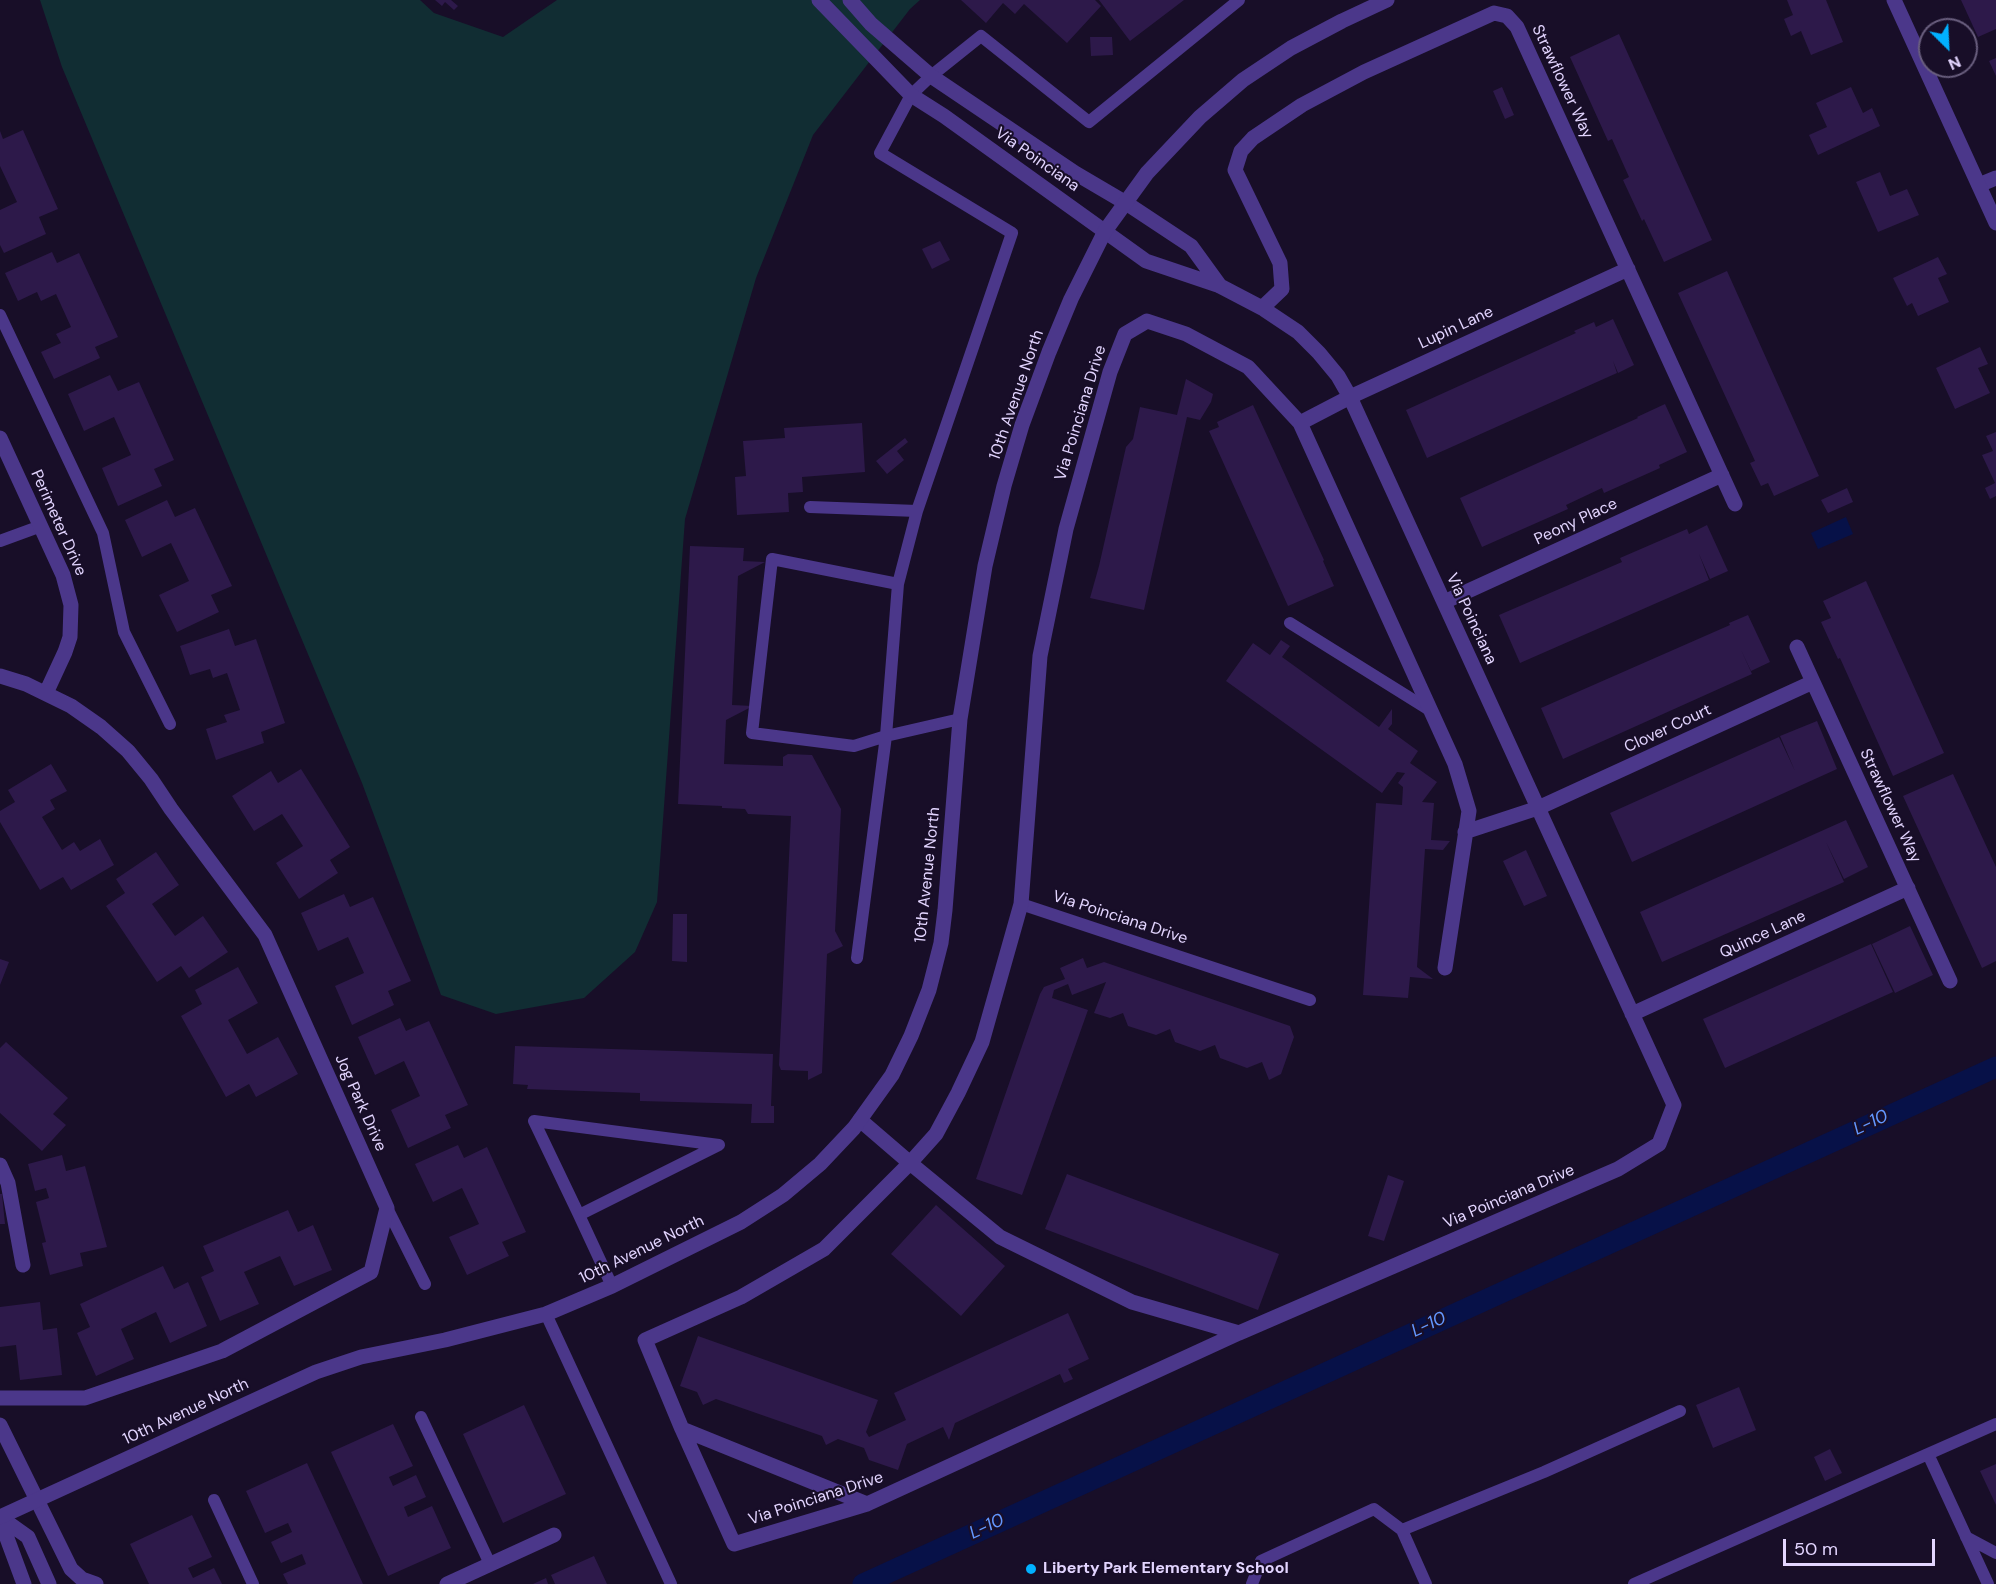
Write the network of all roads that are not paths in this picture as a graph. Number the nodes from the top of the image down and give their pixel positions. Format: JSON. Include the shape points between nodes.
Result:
{"nodes":[{"id":1,"x":819,"y":0,"type":"edge"},
{"id":2,"x":850,"y":0,"type":"edge"},
{"id":3,"x":1239,"y":0,"type":"edge"},
{"id":4,"x":1388,"y":0,"type":"edge"},
{"id":5,"x":1894,"y":0,"type":"edge"},
{"id":6,"x":864,"y":17,"type":"junction"},
{"id":7,"x":851,"y":34,"type":"junction"},
{"id":8,"x":931,"y":76,"type":"junction"},
{"id":9,"x":911,"y":95,"type":"junction"},
{"id":10,"x":1996,"y":178,"type":"edge"},
{"id":11,"x":1979,"y":185,"type":"junction"},
{"id":12,"x":1126,"y":203,"type":"junction"},
{"id":13,"x":1996,"y":223,"type":"edge"},
{"id":14,"x":1106,"y":231,"type":"junction"},
{"id":15,"x":1628,"y":269,"type":"junction"},
{"id":16,"x":1220,"y":286,"type":"junction"},
{"id":17,"x":1262,"y":308,"type":"junction"},
{"id":18,"x":0,"y":315,"type":"edge"},
{"id":19,"x":1350,"y":397,"type":"junction"},
{"id":20,"x":1300,"y":423,"type":"junction"},
{"id":21,"x":0,"y":438,"type":"edge"},
{"id":22,"x":1722,"y":475,"type":"junction"},
{"id":23,"x":1736,"y":504,"type":"dead end"},
{"id":24,"x":810,"y":507,"type":"dead end"},
{"id":25,"x":917,"y":511,"type":"junction"},
{"id":26,"x":41,"y":526,"type":"junction"},
{"id":27,"x":0,"y":541,"type":"edge"},
{"id":28,"x":898,"y":584,"type":"junction"},
{"id":29,"x":1444,"y":602,"type":"junction"},
{"id":30,"x":1290,"y":623,"type":"dead end"},
{"id":31,"x":1797,"y":647,"type":"dead end"},
{"id":32,"x":0,"y":676,"type":"edge"},
{"id":33,"x":1814,"y":682,"type":"junction"},
{"id":34,"x":46,"y":693,"type":"junction"},
{"id":35,"x":1431,"y":711,"type":"junction"},
{"id":36,"x":960,"y":719,"type":"junction"},
{"id":37,"x":170,"y":724,"type":"dead end"},
{"id":38,"x":886,"y":736,"type":"junction"},
{"id":39,"x":1538,"y":808,"type":"junction"},
{"id":40,"x":1465,"y":832,"type":"junction"},
{"id":41,"x":1908,"y":888,"type":"junction"},
{"id":42,"x":1021,"y":904,"type":"junction"},
{"id":43,"x":857,"y":958,"type":"dead end"},
{"id":44,"x":1445,"y":968,"type":"dead end"},
{"id":45,"x":1950,"y":981,"type":"dead end"},
{"id":46,"x":1310,"y":1000,"type":"dead end"},
{"id":47,"x":1632,"y":1014,"type":"junction"},
{"id":48,"x":860,"y":1120,"type":"junction"},
{"id":49,"x":910,"y":1163,"type":"junction"},
{"id":50,"x":0,"y":1165,"type":"edge"},
{"id":51,"x":387,"y":1208,"type":"junction"},
{"id":52,"x":579,"y":1215,"type":"junction"},
{"id":53,"x":23,"y":1265,"type":"dead end"},
{"id":54,"x":425,"y":1284,"type":"dead end"},
{"id":55,"x":612,"y":1286,"type":"junction"},
{"id":56,"x":546,"y":1314,"type":"junction"},
{"id":57,"x":1239,"y":1333,"type":"junction"},
{"id":58,"x":0,"y":1398,"type":"edge"},
{"id":59,"x":1680,"y":1411,"type":"dead end"},
{"id":60,"x":421,"y":1418,"type":"dead end"},
{"id":61,"x":0,"y":1425,"type":"edge"},
{"id":62,"x":1996,"y":1425,"type":"edge"},
{"id":63,"x":682,"y":1430,"type":"junction"},
{"id":64,"x":1928,"y":1454,"type":"junction"},
{"id":65,"x":38,"y":1499,"type":"junction"},
{"id":66,"x":214,"y":1500,"type":"dead end"},
{"id":67,"x":867,"y":1504,"type":"junction"},
{"id":68,"x":0,"y":1518,"type":"edge"},
{"id":69,"x":1402,"y":1530,"type":"junction"},
{"id":70,"x":554,"y":1535,"type":"dead end"},
{"id":71,"x":1966,"y":1537,"type":"junction"},
{"id":72,"x":1996,"y":1553,"type":"edge"},
{"id":73,"x":490,"y":1564,"type":"junction"},
{"id":74,"x":24,"y":1584,"type":"edge"},
{"id":75,"x":49,"y":1584,"type":"edge"},
{"id":76,"x":96,"y":1584,"type":"edge"},
{"id":77,"x":253,"y":1584,"type":"edge"},
{"id":78,"x":447,"y":1584,"type":"edge"},
{"id":79,"x":671,"y":1584,"type":"edge"},
{"id":80,"x":1252,"y":1584,"type":"edge"},
{"id":81,"x":1426,"y":1584,"type":"edge"},
{"id":82,"x":1634,"y":1584,"type":"edge"},
{"id":83,"x":1988,"y":1584,"type":"edge"}],
"edges":[{"from":1,"to":7,"type":"street","name":"Via Poinciana"},
{"from":2,"to":6,"type":"street","name":"Via Poinciana"},
{"from":3,"to":8,"type":"lane","via":[[1089,122],[981,36]]},
{"from":4,"to":12,"type":"street","name":"10th Avenue North","via":[[1291,48],[1244,80],[1173,144]]},
{"from":5,"to":11,"type":"street"},
{"from":6,"to":7,"type":"street"},
{"from":6,"to":8,"type":"street","name":"Via Poinciana"},
{"from":7,"to":9,"type":"street","name":"Via Poinciana"},
{"from":8,"to":9,"type":"lane"},
{"from":8,"to":12,"type":"street","name":"Via Poinciana"},
{"from":9,"to":14,"type":"street","name":"Via Poinciana"},
{"from":9,"to":25,"type":"lane","via":[[880,153],[1012,233]]},
{"from":10,"to":11,"type":"street"},
{"from":11,"to":13,"type":"street"},
{"from":12,"to":14,"type":"street","name":"10th Avenue North"},
{"from":12,"to":16,"type":"street","name":"Via Poinciana","via":[[1191,246]]},
{"from":14,"to":16,"type":"street","name":"Via Poinciana","via":[[1146,261]]},
{"from":14,"to":36,"type":"street","name":"10th Avenue North","via":[[1071,299],[1022,425],[985,566]]},
{"from":15,"to":17,"type":"street","name":"Strawflower Way","via":[[1517,27],[1507,16],[1494,13],[1302,105],[1253,138],[1241,151],[1235,170],[1280,263],[1282,289]]},
{"from":15,"to":19,"type":"street","name":"Lupin Lane"},
{"from":15,"to":22,"type":"street","name":"Strawflower Way"},
{"from":16,"to":17,"type":"street","name":"Via Poinciana"},
{"from":17,"to":19,"type":"street","name":"Via Poinciana","via":[[1320,352]]},
{"from":18,"to":37,"type":"lane","via":[[103,533],[124,632]]},
{"from":19,"to":20,"type":"street","name":"Lupin Lane"},
{"from":19,"to":29,"type":"street","name":"Via Poinciana"},
{"from":20,"to":35,"type":"street","name":"Via Poinciana Drive"},
{"from":20,"to":42,"type":"street","name":"Via Poinciana Drive","via":[[1248,366],[1186,334],[1147,321],[1125,334],[1110,372],[1066,529],[1040,656]]},
{"from":21,"to":26,"type":"street","name":"Perimeter Drive"},
{"from":22,"to":23,"type":"street","name":"Strawflower Way"},
{"from":22,"to":29,"type":"street","name":"Peony Place"},
{"from":24,"to":25,"type":"lane"},
{"from":25,"to":28,"type":"lane"},
{"from":26,"to":27,"type":"lane"},
{"from":26,"to":34,"type":"street","name":"Perimeter Drive","via":[[68,589],[72,621],[65,652]]},
{"from":28,"to":38,"type":"lane"},
{"from":28,"to":38,"type":"lane","via":[[772,559],[752,733],[854,746]]},
{"from":29,"to":39,"type":"street","name":"Via Poinciana"},
{"from":30,"to":35,"type":"lane"},
{"from":31,"to":33,"type":"street","name":"Strawflower Way"},
{"from":32,"to":34,"type":"street","name":"Jog Park Drive"},
{"from":33,"to":39,"type":"street","name":"Clover Court"},
{"from":33,"to":41,"type":"street","name":"Strawflower Way"},
{"from":34,"to":51,"type":"street","name":"Jog Park Drive","via":[[101,727],[128,751],[266,935]]},
{"from":35,"to":40,"type":"street","name":"Via Poinciana Drive","via":[[1455,764],[1469,811]]},
{"from":36,"to":38,"type":"lane"},
{"from":36,"to":48,"type":"street","name":"10th Avenue North","via":[[941,942],[907,1046]]},
{"from":38,"to":43,"type":"lane"},
{"from":39,"to":40,"type":"street"},
{"from":39,"to":47,"type":"street","name":"Via Poinciana"},
{"from":40,"to":44,"type":"street","name":"Via Poinciana Drive"},
{"from":41,"to":45,"type":"street","name":"Strawflower Way"},
{"from":41,"to":47,"type":"street","name":"Quince Lane"},
{"from":42,"to":46,"type":"lane","name":"Via Poinciana Drive"},
{"from":42,"to":49,"type":"street","name":"Via Poinciana Drive","via":[[982,1042],[936,1134]]},
{"from":47,"to":57,"type":"street","name":"Via Poinciana Drive","via":[[1674,1105],[1659,1144],[1618,1169]]},
{"from":48,"to":49,"type":"street"},
{"from":48,"to":55,"type":"street","name":"10th Avenue North","via":[[820,1164],[783,1195],[741,1222]]},
{"from":49,"to":57,"type":"street","via":[[1000,1237],[1132,1302]]},
{"from":49,"to":63,"type":"street","name":"Via Poinciana Drive","via":[[824,1249],[741,1297],[645,1340]]},
{"from":50,"to":53,"type":"street","via":[[9,1183]]},
{"from":51,"to":54,"type":"lane"},
{"from":51,"to":58,"type":"street","via":[[371,1272],[222,1351],[85,1398]]},
{"from":52,"to":52,"type":"lane","via":[[609,1200],[719,1145],[534,1121]]},
{"from":52,"to":55,"type":"lane"},
{"from":55,"to":56,"type":"street","name":"10th Avenue North"},
{"from":56,"to":65,"type":"street","name":"10th Avenue North","via":[[446,1341],[362,1357],[316,1372]]},
{"from":56,"to":79,"type":"lane"},
{"from":57,"to":67,"type":"street","name":"Via Poinciana Drive"},
{"from":59,"to":69,"type":"lane"},
{"from":60,"to":73,"type":"lane"},
{"from":61,"to":65,"type":"street"},
{"from":62,"to":64,"type":"lane"},
{"from":63,"to":67,"type":"street"},
{"from":63,"to":67,"type":"street","name":"Via Poinciana Drive","via":[[734,1544]]},
{"from":64,"to":71,"type":"lane"},
{"from":64,"to":82,"type":"lane"},
{"from":65,"to":68,"type":"street","name":"10th Avenue North"},
{"from":65,"to":76,"type":"street","via":[[71,1569]]},
{"from":66,"to":77,"type":"lane"},
{"from":68,"to":74,"type":"street"},
{"from":68,"to":75,"type":"street","via":[[28,1536]]},
{"from":69,"to":80,"type":"lane","via":[[1374,1509],[1262,1561]]},
{"from":69,"to":81,"type":"lane"},
{"from":70,"to":73,"type":"street"},
{"from":71,"to":72,"type":"lane"},
{"from":71,"to":83,"type":"lane"},
{"from":73,"to":78,"type":"street"}]}
